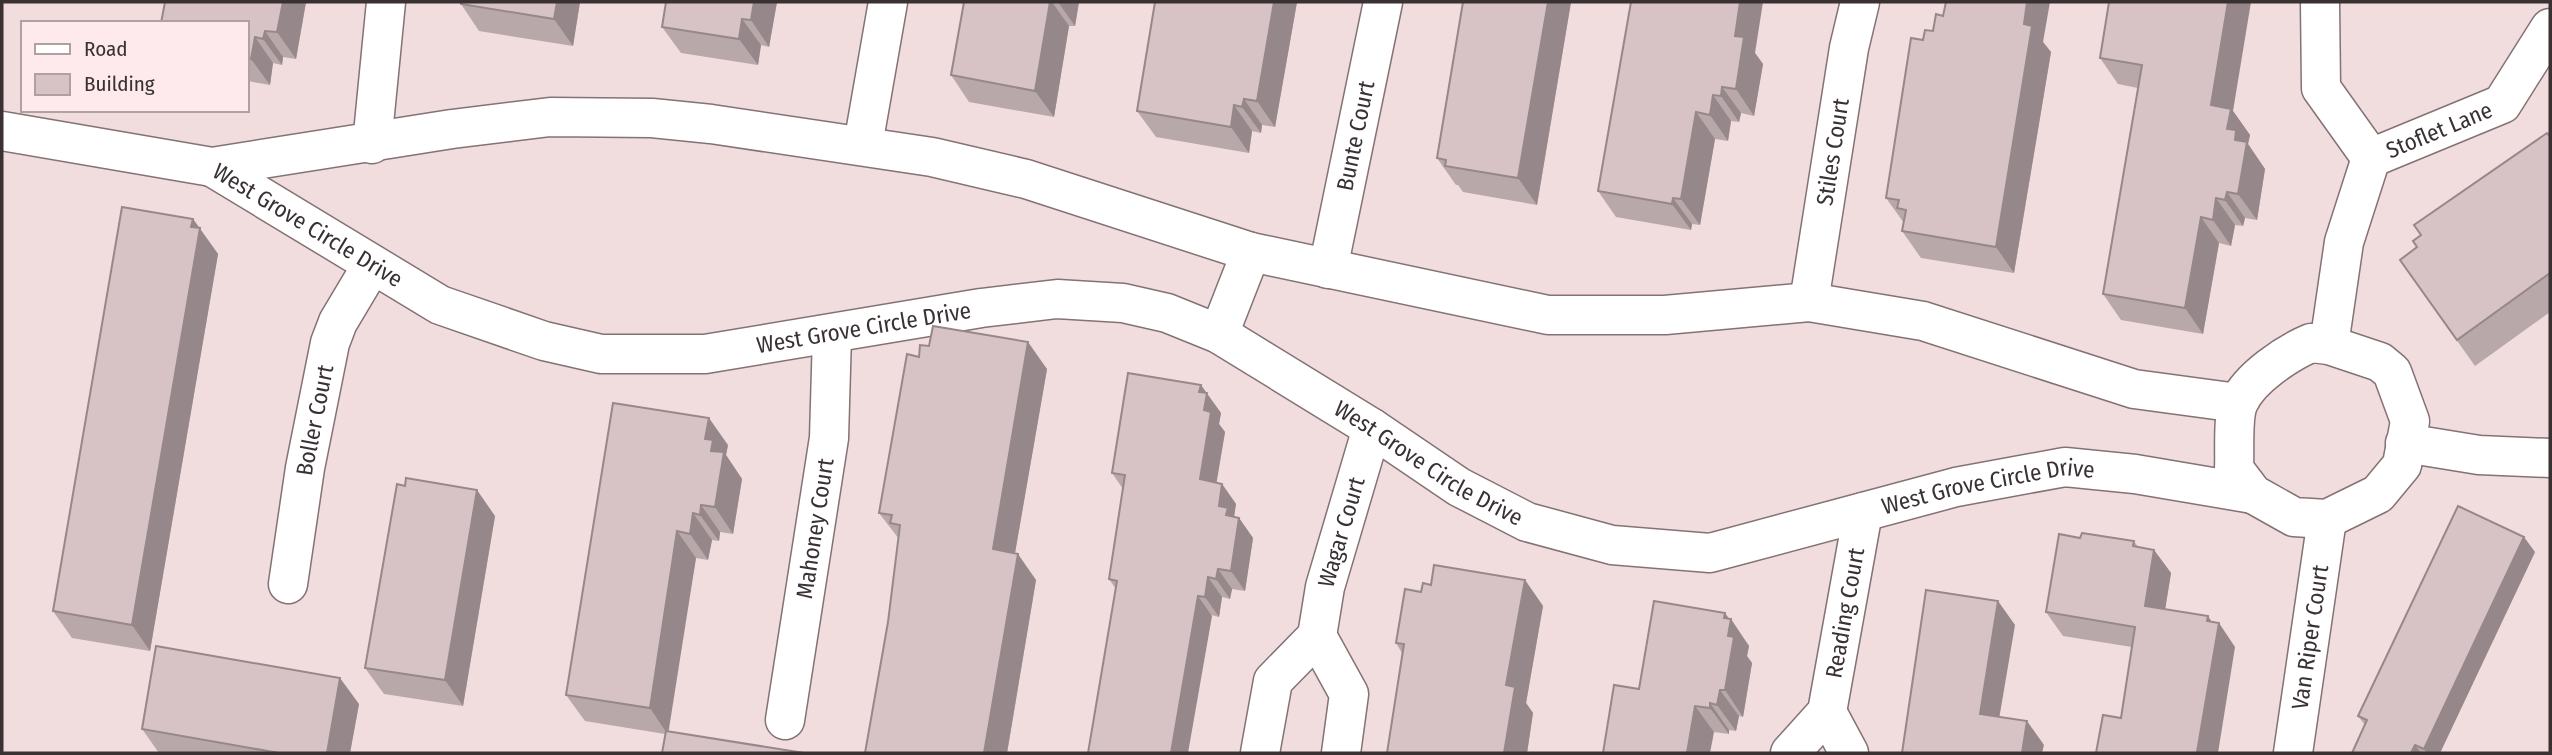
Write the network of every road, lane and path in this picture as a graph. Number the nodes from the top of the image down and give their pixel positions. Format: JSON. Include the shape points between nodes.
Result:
{"nodes":[{"id":1,"x":386,"y":2,"type":"edge"},
{"id":2,"x":888,"y":2,"type":"edge"},
{"id":3,"x":1383,"y":2,"type":"edge"},
{"id":4,"x":1860,"y":2,"type":"edge"},
{"id":5,"x":2320,"y":2,"type":"edge"},
{"id":6,"x":2550,"y":28,"type":"edge"},
{"id":7,"x":2,"y":131,"type":"edge"},
{"id":8,"x":372,"y":144,"type":"junction"},
{"id":9,"x":863,"y":145,"type":"junction"},
{"id":10,"x":2371,"y":158,"type":"junction"},
{"id":11,"x":212,"y":167,"type":"junction"},
{"id":12,"x":1251,"y":252,"type":"junction"},
{"id":13,"x":372,"y":265,"type":"junction"},
{"id":14,"x":1328,"y":269,"type":"junction"},
{"id":15,"x":1809,"y":302,"type":"junction"},
{"id":16,"x":1219,"y":334,"type":"junction"},
{"id":17,"x":832,"y":335,"type":"junction"},
{"id":18,"x":2329,"y":345,"type":"junction"},
{"id":19,"x":2238,"y":403,"type":"junction"},
{"id":20,"x":1372,"y":428,"type":"junction"},
{"id":21,"x":2405,"y":443,"type":"junction"},
{"id":22,"x":2550,"y":458,"type":"edge"},
{"id":23,"x":2253,"y":494,"type":"junction"},
{"id":24,"x":1863,"y":512,"type":"junction"},
{"id":25,"x":2327,"y":519,"type":"junction"},
{"id":26,"x":288,"y":584,"type":"dead end"},
{"id":27,"x":1317,"y":636,"type":"junction"},
{"id":28,"x":1827,"y":712,"type":"junction"},
{"id":29,"x":785,"y":720,"type":"dead end"},
{"id":30,"x":1260,"y":753,"type":"edge"},
{"id":31,"x":1341,"y":753,"type":"edge"},
{"id":32,"x":1790,"y":753,"type":"edge"},
{"id":33,"x":1850,"y":753,"type":"edge"},
{"id":34,"x":2293,"y":753,"type":"edge"}],
"edges":[{"from":1,"to":8,"type":"street"},
{"from":2,"to":9,"type":"street"},
{"from":3,"to":14,"type":"street","name":"Bunte Court"},
{"from":4,"to":15,"type":"street","name":"Stiles Court"},
{"from":5,"to":10,"type":"street","name":"Stoflet Lane","via":[[2321,88]]},
{"from":6,"to":10,"type":"street","name":"Stoflet Lane","via":[[2502,104]]},
{"from":7,"to":11,"type":"street"},
{"from":8,"to":9,"type":"street","name":"West Grove Circle Drive","via":[[452,129],[563,117],[652,118]]},
{"from":8,"to":11,"type":"street","name":"West Grove Circle Drive"},
{"from":9,"to":12,"type":"street","name":"West Grove Circle Drive","via":[[1026,179]]},
{"from":10,"to":18,"type":"street","name":"Stoflet Lane","via":[[2344,242]]},
{"from":11,"to":13,"type":"street","name":"West Grove Circle Drive"},
{"from":12,"to":14,"type":"street","name":"West Grove Circle Drive"},
{"from":12,"to":16,"type":"street"},
{"from":13,"to":17,"type":"street","name":"West Grove Circle Drive","via":[[440,305],[478,320],[601,354],[705,354]]},
{"from":13,"to":26,"type":"street","name":"Boller Court","via":[[330,343]]},
{"from":14,"to":15,"type":"street","name":"West Grove Circle Drive","via":[[1548,315],[1665,315]]},
{"from":15,"to":19,"type":"street","name":"West Grove Circle Drive","via":[[1923,321],[2134,389]]},
{"from":16,"to":17,"type":"street","name":"West Grove Circle Drive","via":[[1167,313],[1057,299]]},
{"from":16,"to":20,"type":"street","name":"West Grove Circle Drive"},
{"from":17,"to":29,"type":"street","name":"Mahoney Court","via":[[829,438]]},
{"from":18,"to":19,"type":"street","via":[[2311,343],[2292,351],[2270,366]]},
{"from":18,"to":21,"type":"street","via":[[2380,362],[2392,372],[2410,421]]},
{"from":19,"to":23,"type":"street","via":[[2234,469]]},
{"from":20,"to":24,"type":"street","name":"West Grove Circle Drive","via":[[1459,487],[1527,522],[1612,545],[1710,553]]},
{"from":20,"to":27,"type":"street","name":"Wagar Court","via":[[1325,587]]},
{"from":21,"to":22,"type":"street","via":[[2479,455]]},
{"from":21,"to":25,"type":"street","via":[[2402,465],[2378,494]]},
{"from":23,"to":24,"type":"street","name":"West Grove Circle Drive","via":[[2065,467],[1956,487]]},
{"from":23,"to":25,"type":"street","via":[[2294,517]]},
{"from":24,"to":28,"type":"street","name":"Reading Court"},
{"from":25,"to":34,"type":"street","name":"Van Riper Court"},
{"from":27,"to":30,"type":"street","via":[[1273,681]]},
{"from":27,"to":31,"type":"street","via":[[1349,694]]},
{"from":28,"to":32,"type":"street"},
{"from":28,"to":33,"type":"street"}]}
